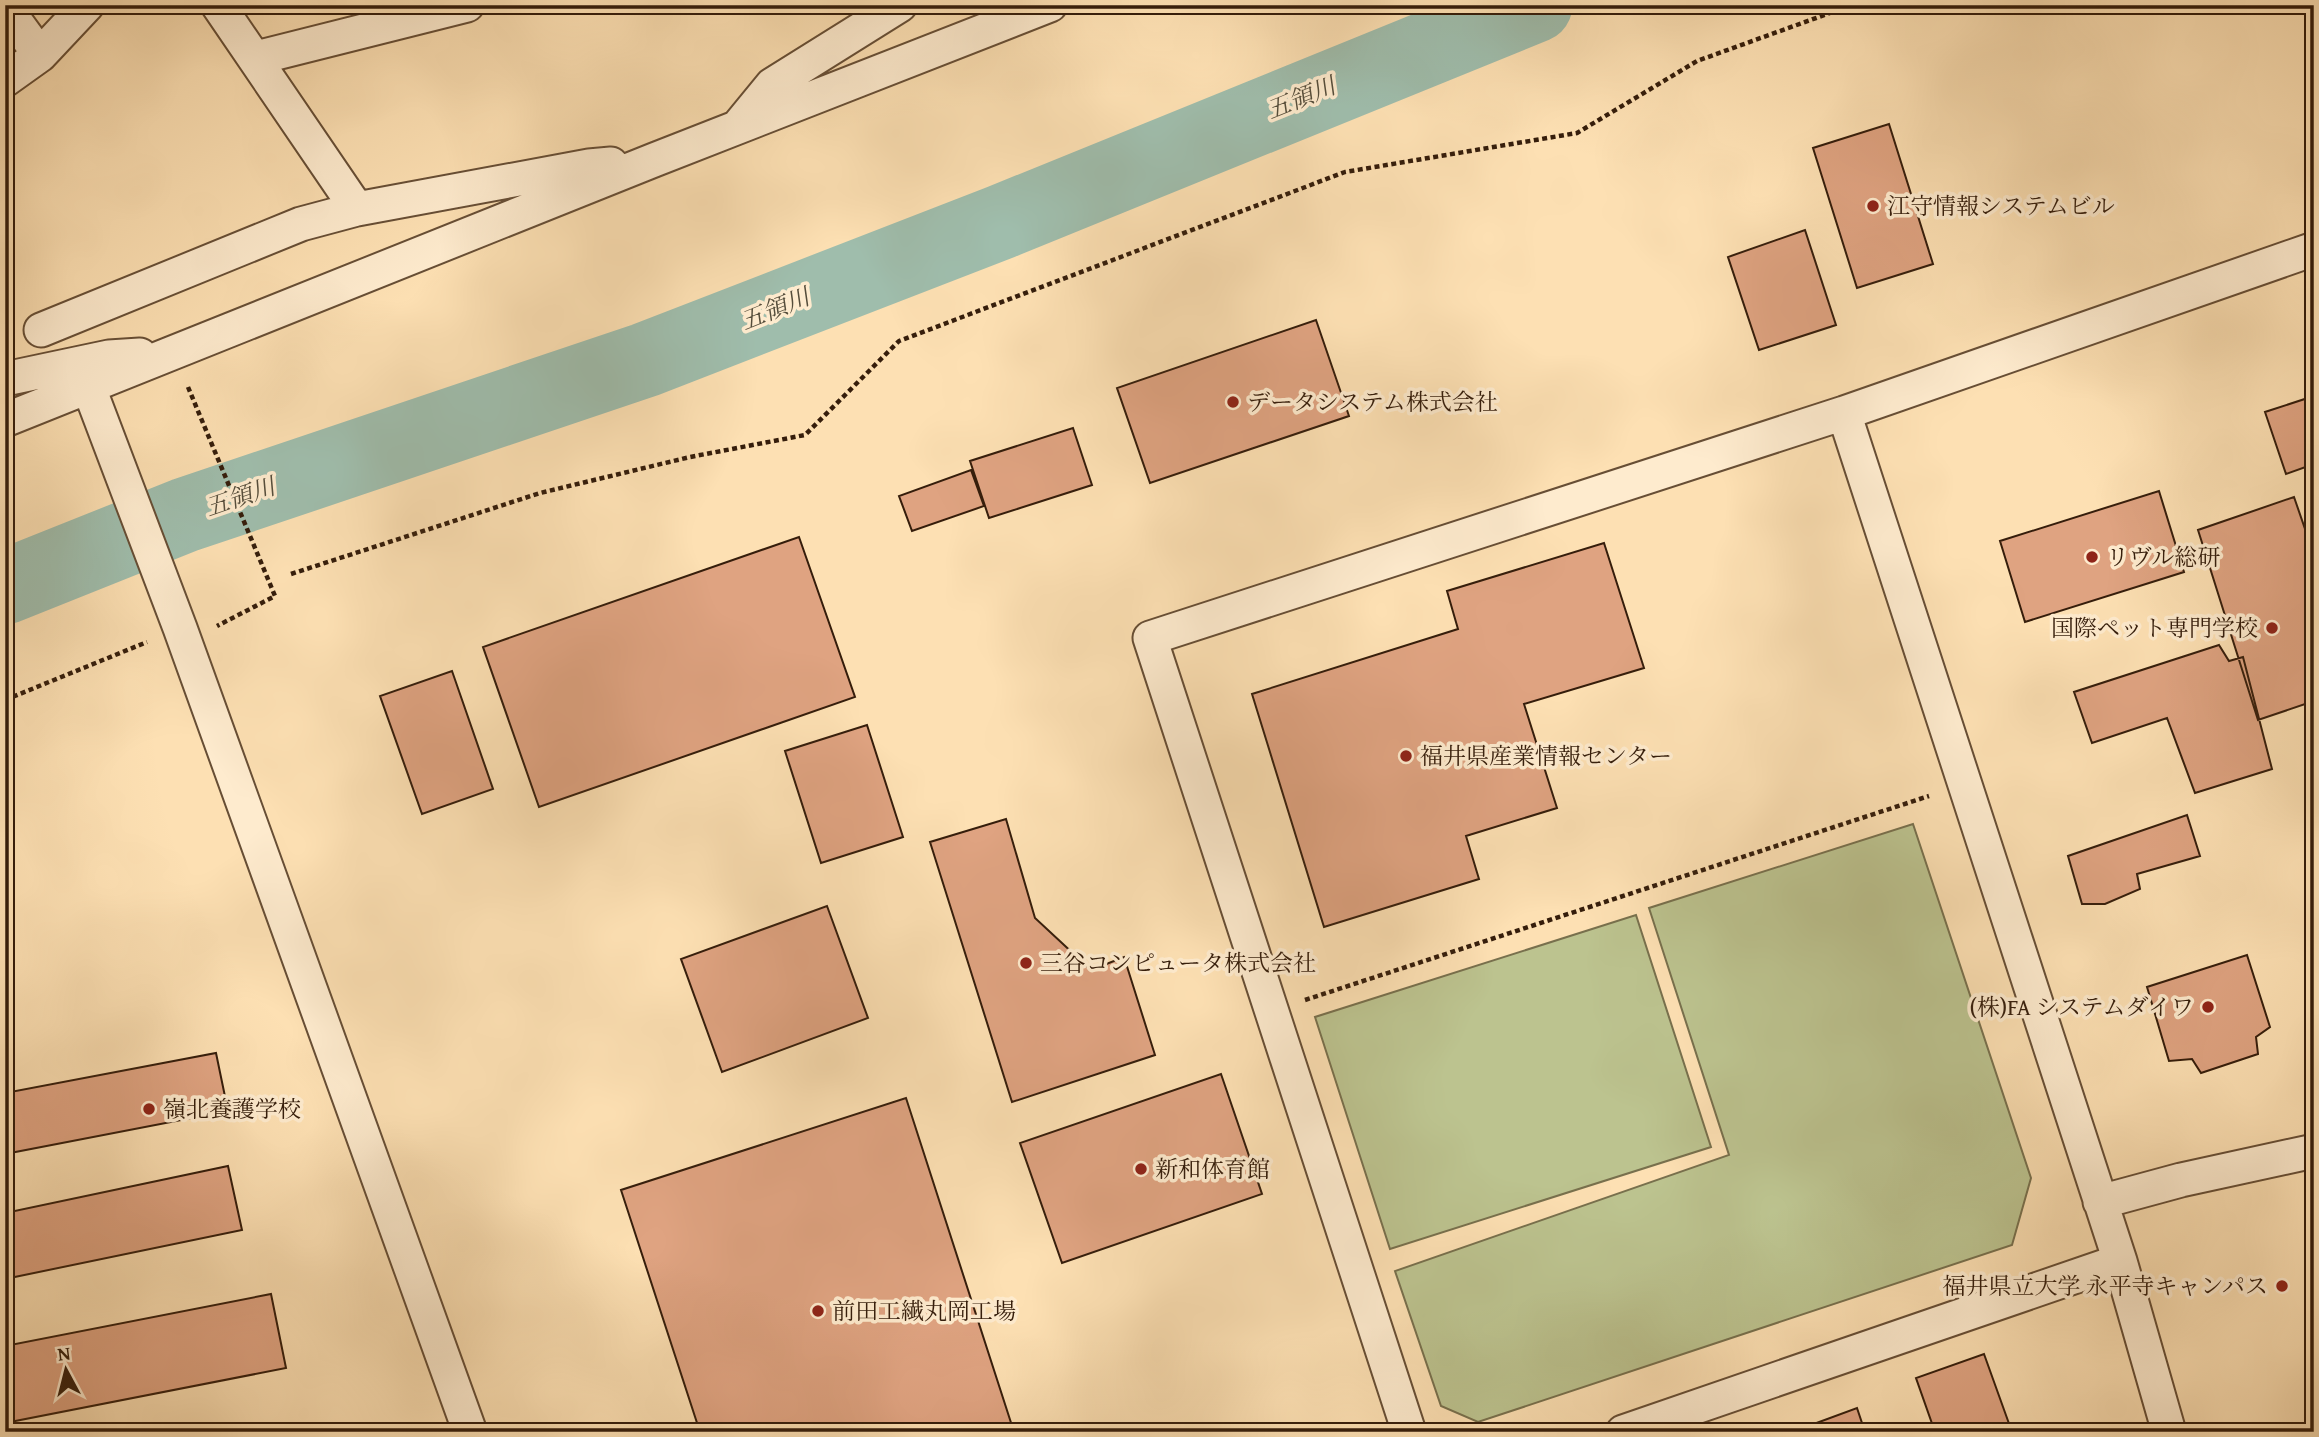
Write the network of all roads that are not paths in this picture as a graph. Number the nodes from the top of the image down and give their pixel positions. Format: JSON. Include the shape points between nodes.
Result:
{"nodes":[{"id":1,"x":87,"y":5,"type":"edge"},
{"id":2,"x":218,"y":5,"type":"edge"},
{"id":3,"x":467,"y":5,"type":"edge"},
{"id":4,"x":900,"y":5,"type":"edge"},
{"id":5,"x":1050,"y":5,"type":"edge"},
{"id":6,"x":5,"y":7,"type":"edge"},
{"id":7,"x":40,"y":55,"type":"junction"},
{"id":8,"x":256,"y":58,"type":"junction"},
{"id":9,"x":5,"y":80,"type":"edge"},
{"id":10,"x":738,"y":126,"type":"junction"},
{"id":11,"x":654,"y":160,"type":"junction"},
{"id":12,"x":357,"y":209,"type":"junction"},
{"id":13,"x":2314,"y":249,"type":"edge"},
{"id":14,"x":41,"y":330,"type":"dead end"},
{"id":15,"x":173,"y":353,"type":"junction"},
{"id":16,"x":5,"y":379,"type":"edge"},
{"id":17,"x":89,"y":388,"type":"junction"},
{"id":18,"x":1844,"y":412,"type":"junction"},
{"id":19,"x":5,"y":420,"type":"edge"},
{"id":20,"x":2314,"y":1151,"type":"edge"},
{"id":21,"x":2101,"y":1202,"type":"junction"},
{"id":22,"x":2120,"y":1261,"type":"junction"},
{"id":23,"x":470,"y":1432,"type":"edge"},
{"id":24,"x":1409,"y":1432,"type":"edge"},
{"id":25,"x":1623,"y":1432,"type":"edge"},
{"id":26,"x":2169,"y":1432,"type":"edge"}],
"edges":[{"from":1,"to":7,"type":"street"},
{"from":2,"to":8,"type":"street"},
{"from":3,"to":8,"type":"street"},
{"from":4,"to":10,"type":"street","via":[[772,85]]},
{"from":5,"to":10,"type":"street"},
{"from":6,"to":7,"type":"street"},
{"from":7,"to":9,"type":"street"},
{"from":8,"to":12,"type":"street"},
{"from":10,"to":11,"type":"street"},
{"from":11,"to":12,"type":"street","via":[[589,166]]},
{"from":11,"to":15,"type":"street"},
{"from":12,"to":14,"type":"street","via":[[301,224]]},
{"from":13,"to":18,"type":"street"},
{"from":15,"to":16,"type":"street","via":[[109,357]]},
{"from":15,"to":17,"type":"street"},
{"from":17,"to":19,"type":"street"},
{"from":17,"to":23,"type":"street","via":[[183,635]]},
{"from":18,"to":21,"type":"street"},
{"from":18,"to":24,"type":"street","via":[[1150,638]]},
{"from":20,"to":21,"type":"street"},
{"from":21,"to":22,"type":"street"},
{"from":22,"to":25,"type":"street"},
{"from":22,"to":26,"type":"street"}]}
